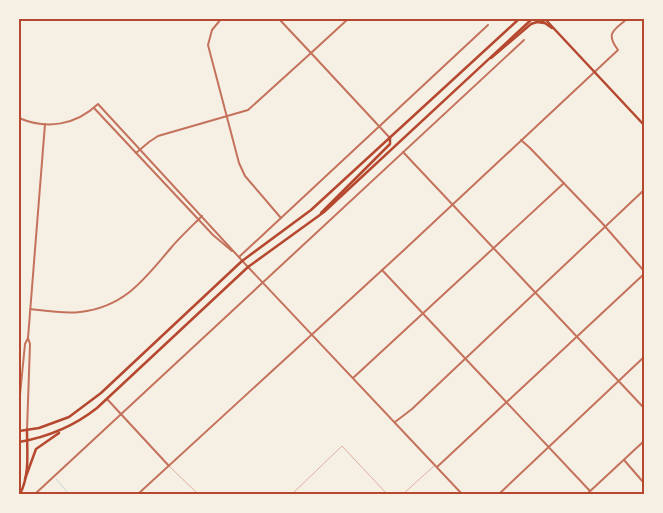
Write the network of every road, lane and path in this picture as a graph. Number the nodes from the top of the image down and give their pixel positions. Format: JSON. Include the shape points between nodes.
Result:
{"nodes":[{"id":1,"x":221,"y":19,"type":"edge"},
{"id":2,"x":279,"y":19,"type":"edge"},
{"id":3,"x":348,"y":19,"type":"edge"},
{"id":4,"x":518,"y":19,"type":"edge"},
{"id":5,"x":532,"y":19,"type":"edge"},
{"id":6,"x":539,"y":19,"type":"edge"},
{"id":7,"x":627,"y":19,"type":"edge"},
{"id":8,"x":545,"y":20,"type":"edge"},
{"id":9,"x":488,"y":25,"type":"dead end"},
{"id":10,"x":524,"y":40,"type":"dead end"},
{"id":11,"x":311,"y":53,"type":"junction"},
{"id":12,"x":486,"y":62,"type":"junction"},
{"id":13,"x":594,"y":71,"type":"junction"},
{"id":14,"x":94,"y":108,"type":"junction"},
{"id":15,"x":227,"y":116,"type":"junction"},
{"id":16,"x":19,"y":118,"type":"edge"},
{"id":17,"x":44,"y":124,"type":"junction"},
{"id":18,"x":644,"y":125,"type":"edge"},
{"id":19,"x":379,"y":126,"type":"junction"},
{"id":20,"x":390,"y":138,"type":"junction"},
{"id":21,"x":521,"y":140,"type":"junction"},
{"id":22,"x":140,"y":149,"type":"junction"},
{"id":23,"x":403,"y":152,"type":"junction"},
{"id":24,"x":136,"y":153,"type":"junction"},
{"id":25,"x":564,"y":183,"type":"junction"},
{"id":26,"x":644,"y":190,"type":"edge"},
{"id":27,"x":452,"y":204,"type":"junction"},
{"id":28,"x":202,"y":216,"type":"junction"},
{"id":29,"x":281,"y":218,"type":"junction"},
{"id":30,"x":198,"y":220,"type":"junction"},
{"id":31,"x":311,"y":222,"type":"junction"},
{"id":32,"x":605,"y":227,"type":"junction"},
{"id":33,"x":493,"y":248,"type":"junction"},
{"id":34,"x":234,"y":252,"type":"junction"},
{"id":35,"x":239,"y":258,"type":"junction"},
{"id":36,"x":242,"y":261,"type":"junction"},
{"id":37,"x":248,"y":268,"type":"junction"},
{"id":38,"x":382,"y":270,"type":"junction"},
{"id":39,"x":644,"y":273,"type":"edge"},
{"id":40,"x":262,"y":283,"type":"junction"},
{"id":41,"x":535,"y":292,"type":"junction"},
{"id":42,"x":30,"y":309,"type":"junction"},
{"id":43,"x":423,"y":314,"type":"junction"},
{"id":44,"x":311,"y":335,"type":"junction"},
{"id":45,"x":578,"y":337,"type":"junction"},
{"id":46,"x":28,"y":338,"type":"junction"},
{"id":47,"x":644,"y":357,"type":"edge"},
{"id":48,"x":465,"y":358,"type":"junction"},
{"id":49,"x":353,"y":378,"type":"junction"},
{"id":50,"x":619,"y":381,"type":"junction"},
{"id":51,"x":107,"y":399,"type":"junction"},
{"id":52,"x":507,"y":402,"type":"junction"},
{"id":53,"x":19,"y":405,"type":"edge"},
{"id":54,"x":644,"y":408,"type":"edge"},
{"id":55,"x":122,"y":414,"type":"junction"},
{"id":56,"x":395,"y":422,"type":"junction"},
{"id":57,"x":27,"y":430,"type":"junction"},
{"id":58,"x":62,"y":431,"type":"junction"},
{"id":59,"x":19,"y":432,"type":"edge"},
{"id":60,"x":27,"y":441,"type":"junction"},
{"id":61,"x":644,"y":441,"type":"edge"},
{"id":62,"x":19,"y":442,"type":"edge"},
{"id":63,"x":549,"y":446,"type":"junction"},
{"id":64,"x":624,"y":460,"type":"junction"},
{"id":65,"x":169,"y":466,"type":"junction"},
{"id":66,"x":436,"y":466,"type":"junction"},
{"id":67,"x":25,"y":479,"type":"junction"},
{"id":68,"x":644,"y":482,"type":"edge"},
{"id":69,"x":590,"y":491,"type":"junction"},
{"id":70,"x":20,"y":494,"type":"edge"},
{"id":71,"x":35,"y":494,"type":"edge"},
{"id":72,"x":138,"y":494,"type":"edge"},
{"id":73,"x":198,"y":494,"type":"edge"},
{"id":74,"x":292,"y":494,"type":"edge"},
{"id":75,"x":387,"y":494,"type":"edge"},
{"id":76,"x":403,"y":494,"type":"edge"},
{"id":77,"x":462,"y":494,"type":"edge"},
{"id":78,"x":499,"y":494,"type":"edge"},
{"id":79,"x":587,"y":494,"type":"edge"}],
"edges":[{"from":1,"to":15,"type":"street","via":[[210,36],[210,54]]},
{"from":2,"to":11,"type":"street"},
{"from":3,"to":11,"type":"street"},
{"from":4,"to":20,"type":"main road"},
{"from":5,"to":12,"type":"main road"},
{"from":6,"to":8,"type":"main road"},
{"from":7,"to":13,"type":"street","via":[[612,32],[612,42],[618,50]]},
{"from":8,"to":12,"type":"main road","via":[[531,24]]},
{"from":8,"to":13,"type":"main road"},
{"from":9,"to":19,"type":"street"},
{"from":10,"to":23,"type":"street"},
{"from":11,"to":15,"type":"street","via":[[254,106]]},
{"from":11,"to":19,"type":"street"},
{"from":12,"to":31,"type":"main road"},
{"from":13,"to":18,"type":"main road"},
{"from":13,"to":21,"type":"street"},
{"from":14,"to":17,"type":"street","via":[[72,121]]},
{"from":14,"to":22,"type":"street","via":[[98,104]]},
{"from":14,"to":24,"type":"street"},
{"from":15,"to":22,"type":"street","via":[[158,136]]},
{"from":15,"to":29,"type":"street","via":[[243,173]]},
{"from":16,"to":17,"type":"street"},
{"from":17,"to":42,"type":"street"},
{"from":19,"to":20,"type":"street"},
{"from":19,"to":29,"type":"street"},
{"from":20,"to":31,"type":"main road","via":[[390,144]]},
{"from":20,"to":36,"type":"main road","via":[[311,210]]},
{"from":21,"to":25,"type":"street"},
{"from":21,"to":27,"type":"street"},
{"from":22,"to":24,"type":"street"},
{"from":22,"to":28,"type":"street"},
{"from":23,"to":27,"type":"street"},
{"from":23,"to":40,"type":"street"},
{"from":24,"to":30,"type":"street"},
{"from":25,"to":32,"type":"street"},
{"from":25,"to":33,"type":"street"},
{"from":26,"to":32,"type":"street"},
{"from":27,"to":33,"type":"street"},
{"from":27,"to":38,"type":"street"},
{"from":28,"to":30,"type":"street"},
{"from":28,"to":34,"type":"street"},
{"from":29,"to":35,"type":"street"},
{"from":30,"to":34,"type":"street"},
{"from":30,"to":42,"type":"street","via":[[144,281],[120,299],[81,312]]},
{"from":31,"to":37,"type":"main road"},
{"from":32,"to":39,"type":"street"},
{"from":32,"to":41,"type":"street"},
{"from":33,"to":41,"type":"street"},
{"from":33,"to":43,"type":"street"},
{"from":34,"to":35,"type":"street"},
{"from":35,"to":36,"type":"street"},
{"from":36,"to":37,"type":"street"},
{"from":36,"to":57,"type":"main road","via":[[80,410],[57,422]]},
{"from":37,"to":40,"type":"street"},
{"from":37,"to":51,"type":"main road"},
{"from":38,"to":43,"type":"street"},
{"from":38,"to":44,"type":"street"},
{"from":39,"to":45,"type":"street"},
{"from":40,"to":44,"type":"street"},
{"from":40,"to":55,"type":"street"},
{"from":41,"to":45,"type":"street"},
{"from":41,"to":48,"type":"street"},
{"from":42,"to":46,"type":"street"},
{"from":43,"to":48,"type":"street"},
{"from":43,"to":49,"type":"street"},
{"from":44,"to":49,"type":"street"},
{"from":44,"to":65,"type":"street"},
{"from":45,"to":50,"type":"street"},
{"from":45,"to":52,"type":"street"},
{"from":46,"to":53,"type":"street"},
{"from":46,"to":57,"type":"street"},
{"from":47,"to":50,"type":"street"},
{"from":48,"to":52,"type":"street"},
{"from":48,"to":56,"type":"street"},
{"from":49,"to":56,"type":"street"},
{"from":50,"to":54,"type":"street"},
{"from":50,"to":63,"type":"street"},
{"from":51,"to":55,"type":"street"},
{"from":51,"to":58,"type":"main road"},
{"from":52,"to":63,"type":"street"},
{"from":52,"to":66,"type":"street"},
{"from":55,"to":65,"type":"street"},
{"from":55,"to":71,"type":"street"},
{"from":56,"to":66,"type":"street"},
{"from":57,"to":59,"type":"main road"},
{"from":57,"to":60,"type":"main road"},
{"from":58,"to":60,"type":"main road"},
{"from":58,"to":67,"type":"main road","via":[[36,449]]},
{"from":60,"to":62,"type":"main road"},
{"from":60,"to":67,"type":"main road"},
{"from":61,"to":64,"type":"street"},
{"from":63,"to":69,"type":"street"},
{"from":63,"to":78,"type":"street"},
{"from":64,"to":68,"type":"street"},
{"from":64,"to":69,"type":"street"},
{"from":65,"to":72,"type":"street"},
{"from":65,"to":73,"type":"lane"},
{"from":66,"to":76,"type":"lane"},
{"from":66,"to":77,"type":"street"},
{"from":67,"to":70,"type":"main road"},
{"from":69,"to":79,"type":"street"},
{"from":74,"to":75,"type":"lane","via":[[342,446]]}]}
